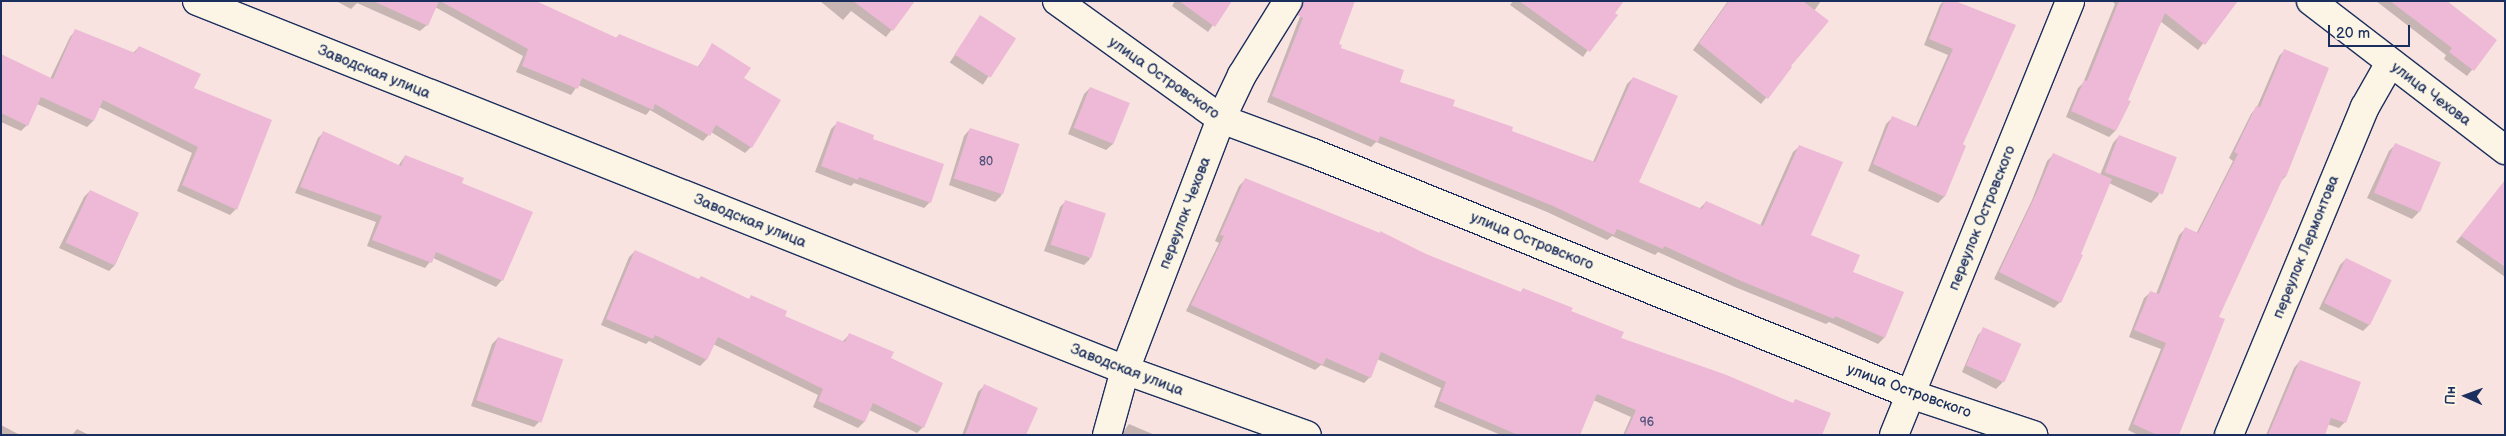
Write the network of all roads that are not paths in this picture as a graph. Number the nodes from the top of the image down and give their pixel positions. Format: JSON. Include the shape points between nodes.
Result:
{"nodes":[{"id":1,"x":197,"y":1,"type":"edge"},
{"id":2,"x":1057,"y":1,"type":"edge"},
{"id":3,"x":1288,"y":1,"type":"edge"},
{"id":4,"x":2070,"y":1,"type":"edge"},
{"id":5,"x":2311,"y":1,"type":"edge"},
{"id":6,"x":2390,"y":63,"type":"junction"},
{"id":7,"x":1221,"y":119,"type":"junction"},
{"id":8,"x":2505,"y":150,"type":"edge"},
{"id":9,"x":1125,"y":370,"type":"junction"},
{"id":10,"x":1910,"y":394,"type":"junction"},
{"id":11,"x":1107,"y":435,"type":"edge"},
{"id":12,"x":1306,"y":435,"type":"edge"},
{"id":13,"x":1894,"y":435,"type":"edge"},
{"id":14,"x":2033,"y":435,"type":"edge"},
{"id":15,"x":2229,"y":435,"type":"edge"}],
"edges":[{"from":1,"to":9,"type":"street","name":"Заводская улица"},
{"from":2,"to":7,"type":"street","name":"улица Островского"},
{"from":3,"to":7,"type":"street","name":"переулок Чехова","via":[[1242,74]]},
{"from":4,"to":10,"type":"street","name":"переулок Островского"},
{"from":5,"to":6,"type":"street","name":"улица Чехова"},
{"from":6,"to":8,"type":"street","name":"улица Чехова"},
{"from":6,"to":15,"type":"street","name":"переулок Лермонтова","via":[[2365,107]]},
{"from":7,"to":9,"type":"street","name":"переулок Чехова"},
{"from":7,"to":10,"type":"street","name":"улица Островского","via":[[1322,156]]},
{"from":9,"to":11,"type":"street","name":"переулок Чехова"},
{"from":9,"to":12,"type":"street","name":"Заводская улица"},
{"from":10,"to":13,"type":"street","name":"переулок Островского"},
{"from":10,"to":14,"type":"street","name":"улица Островского"}]}
